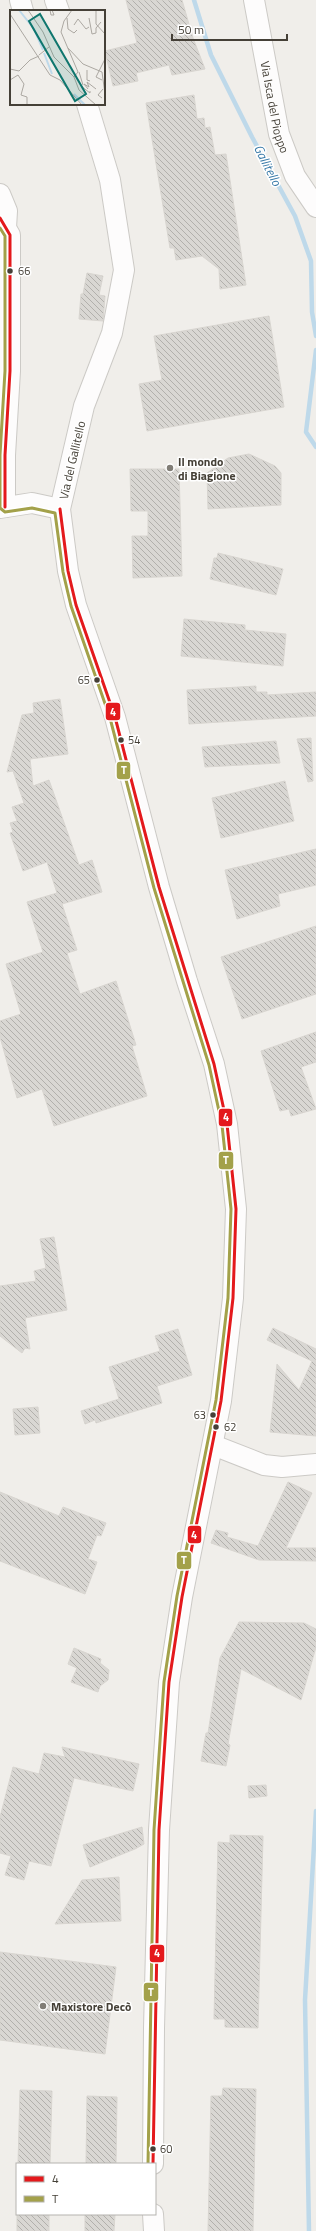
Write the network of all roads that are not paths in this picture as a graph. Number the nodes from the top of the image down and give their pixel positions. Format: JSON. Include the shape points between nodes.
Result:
{"nodes":[{"id":1,"x":20,"y":0,"type":"edge"},
{"id":2,"x":55,"y":0,"type":"edge"},
{"id":3,"x":254,"y":0,"type":"edge"},
{"id":4,"x":23,"y":10,"type":"edge"},
{"id":5,"x":59,"y":10,"type":"edge"},
{"id":6,"x":87,"y":105,"type":"edge"},
{"id":7,"x":0,"y":194,"type":"edge"},
{"id":8,"x":316,"y":207,"type":"edge"},
{"id":9,"x":3,"y":223,"type":"edge"},
{"id":10,"x":2,"y":508,"type":"edge"},
{"id":11,"x":60,"y":509,"type":"junction"},
{"id":12,"x":213,"y":1445,"type":"junction"},
{"id":13,"x":316,"y":1464,"type":"edge"},
{"id":14,"x":153,"y":2163,"type":"edge"},
{"id":15,"x":153,"y":2215,"type":"edge"},
{"id":16,"x":154,"y":2231,"type":"edge"}],
"edges":[{"from":1,"to":4,"type":"street"},
{"from":2,"to":5,"type":"street"},
{"from":3,"to":8,"type":"street","name":"Via Isca del Pioppo","via":[[279,134],[295,176]]},
{"from":6,"to":11,"type":"street","name":"Via del Gallitello","via":[[110,180],[124,270],[112,333],[84,406]]},
{"from":7,"to":9,"type":"street","via":[[7,211]]},
{"from":9,"to":10,"type":"street","via":[[10,235],[10,371]]},
{"from":10,"to":11,"type":"street","via":[[32,503]]},
{"from":11,"to":12,"type":"street","name":"Via del Gallitello","via":[[68,571],[76,605],[115,717],[159,887],[214,1064],[227,1124],[236,1209],[233,1298]]},
{"from":12,"to":13,"type":"street","via":[[264,1465],[282,1467]]},
{"from":12,"to":14,"type":"street","name":"Via del Gallitello","via":[[182,1597],[169,1682],[159,1830]]},
{"from":15,"to":16,"type":"street"}]}
